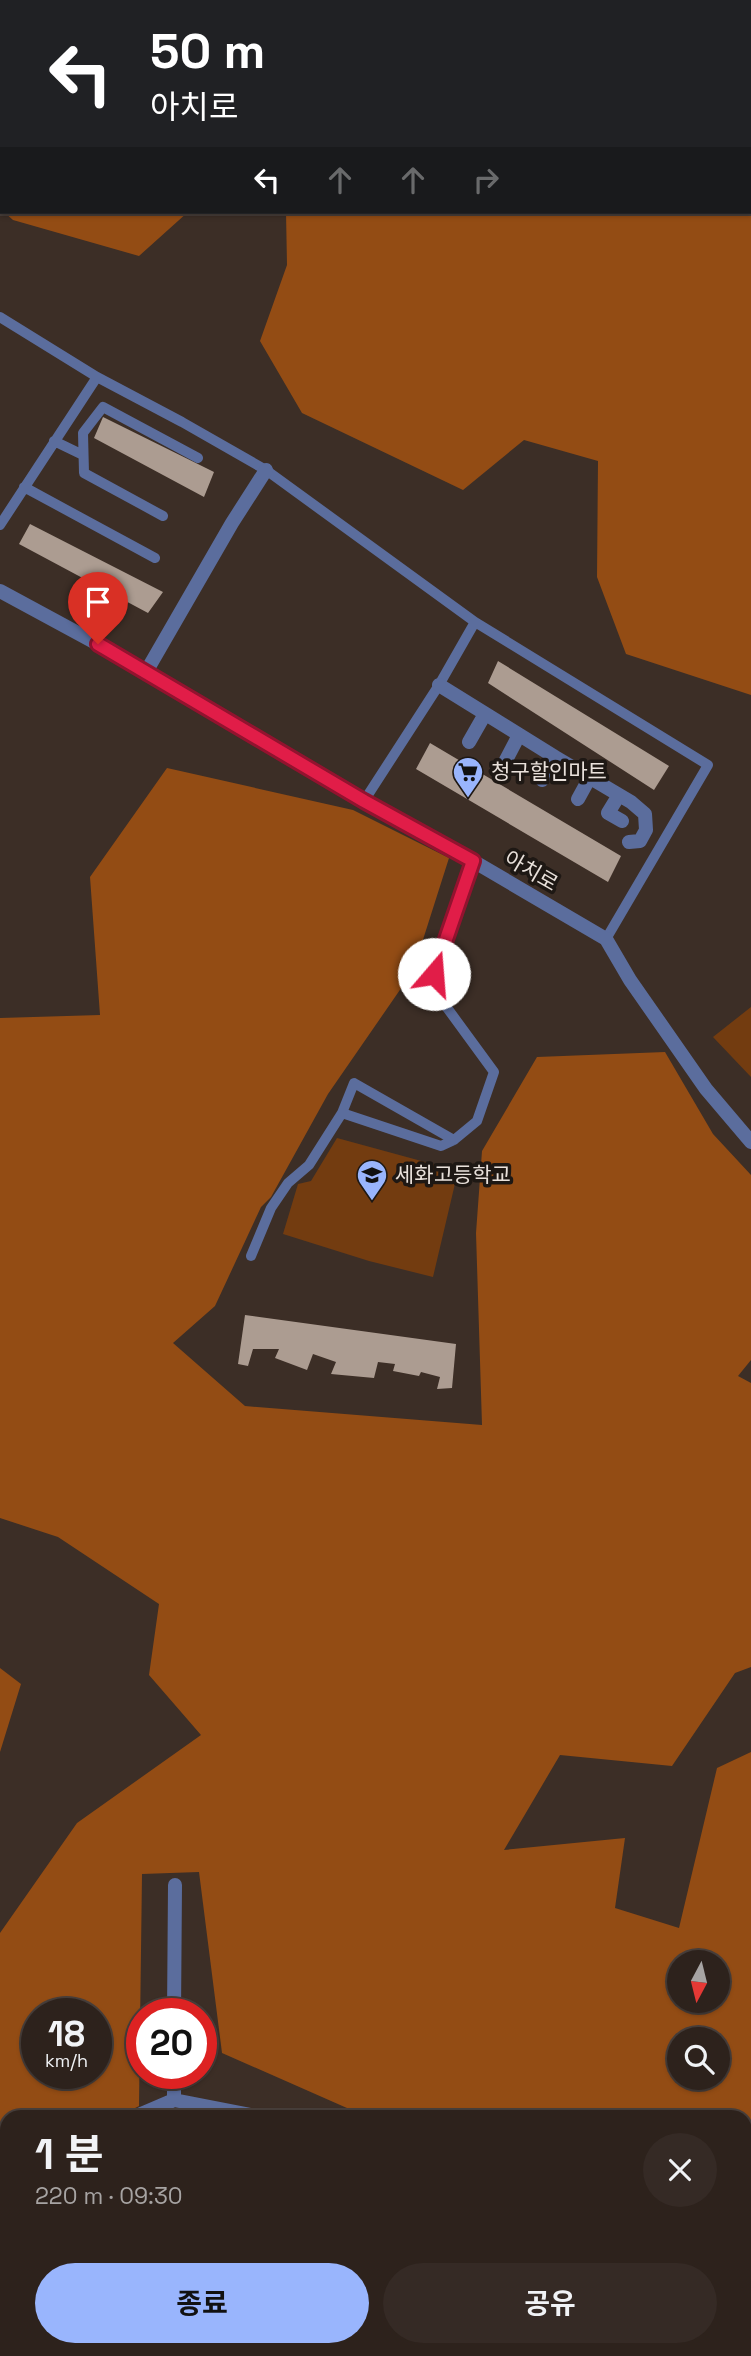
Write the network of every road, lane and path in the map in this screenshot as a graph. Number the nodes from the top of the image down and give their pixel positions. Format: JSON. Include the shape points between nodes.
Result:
{"nodes":[{"id":1,"x":0,"y":317,"type":"edge"},
{"id":2,"x":97,"y":377,"type":"junction"},
{"id":3,"x":54,"y":441,"type":"junction"},
{"id":4,"x":83,"y":455,"type":"junction"},
{"id":5,"x":198,"y":458,"type":"dead end"},
{"id":6,"x":266,"y":470,"type":"junction"},
{"id":7,"x":24,"y":487,"type":"junction"},
{"id":8,"x":163,"y":516,"type":"dead end"},
{"id":9,"x":0,"y":525,"type":"edge"},
{"id":10,"x":155,"y":558,"type":"dead end"},
{"id":11,"x":0,"y":591,"type":"edge"},
{"id":12,"x":475,"y":622,"type":"junction"},
{"id":13,"x":146,"y":672,"type":"junction"},
{"id":14,"x":439,"y":685,"type":"junction"},
{"id":15,"x":485,"y":714,"type":"junction"},
{"id":16,"x":519,"y":735,"type":"junction"},
{"id":17,"x":469,"y":742,"type":"dead end"},
{"id":18,"x":555,"y":757,"type":"junction"},
{"id":19,"x":506,"y":760,"type":"dead end"},
{"id":20,"x":589,"y":779,"type":"junction"},
{"id":21,"x":542,"y":780,"type":"dead end"},
{"id":22,"x":619,"y":795,"type":"junction"},
{"id":23,"x":578,"y":799,"type":"dead end"},
{"id":24,"x":364,"y":801,"type":"junction"},
{"id":25,"x":622,"y":821,"type":"dead end"},
{"id":26,"x":629,"y":842,"type":"dead end"},
{"id":27,"x":473,"y":861,"type":"junction"},
{"id":28,"x":606,"y":939,"type":"junction"},
{"id":29,"x":342,"y":1113,"type":"junction"},
{"id":30,"x":454,"y":1140,"type":"junction"},
{"id":31,"x":751,"y":1142,"type":"edge"},
{"id":32,"x":251,"y":1256,"type":"dead end"},
{"id":33,"x":175,"y":1885,"type":"dead end"},
{"id":34,"x":174,"y":1998,"type":"edge"},
{"id":35,"x":174,"y":2089,"type":"edge"},
{"id":36,"x":174,"y":2100,"type":"junction"},
{"id":37,"x":151,"y":2110,"type":"edge"},
{"id":38,"x":225,"y":2110,"type":"edge"}],
"edges":[{"from":1,"to":2,"type":"lane"},
{"from":2,"to":3,"type":"lane"},
{"from":2,"to":6,"type":"lane"},
{"from":3,"to":4,"type":"lane"},
{"from":3,"to":7,"type":"lane"},
{"from":4,"to":5,"type":"lane","via":[[83,433],[103,407]]},
{"from":4,"to":8,"type":"lane","via":[[84,473]]},
{"from":6,"to":12,"type":"lane"},
{"from":6,"to":13,"type":"street"},
{"from":7,"to":9,"type":"lane"},
{"from":7,"to":10,"type":"lane"},
{"from":11,"to":13,"type":"street","name":"아치로"},
{"from":12,"to":14,"type":"lane"},
{"from":12,"to":28,"type":"lane","via":[[708,765]]},
{"from":13,"to":24,"type":"street","name":"아치로"},
{"from":14,"to":15,"type":"street"},
{"from":14,"to":24,"type":"lane"},
{"from":15,"to":16,"type":"street"},
{"from":15,"to":17,"type":"street"},
{"from":16,"to":18,"type":"street"},
{"from":16,"to":19,"type":"street"},
{"from":18,"to":20,"type":"street"},
{"from":18,"to":21,"type":"street"},
{"from":20,"to":22,"type":"street"},
{"from":20,"to":23,"type":"street"},
{"from":22,"to":25,"type":"street","via":[[608,813]]},
{"from":22,"to":26,"type":"street","via":[[645,814],[646,830],[640,841]]},
{"from":24,"to":27,"type":"street","name":"아치로"},
{"from":27,"to":28,"type":"street","name":"아치로"},
{"from":27,"to":30,"type":"lane","via":[[434,974],[445,1006],[495,1072],[477,1121]]},
{"from":28,"to":31,"type":"street","name":"아치로","via":[[706,1089]]},
{"from":29,"to":30,"type":"lane","via":[[441,1146]]},
{"from":29,"to":30,"type":"lane","via":[[354,1083]]},
{"from":29,"to":32,"type":"lane","via":[[309,1165],[288,1183],[271,1208]]},
{"from":33,"to":34,"type":"street"},
{"from":35,"to":36,"type":"street"},
{"from":36,"to":37,"type":"street"},
{"from":36,"to":38,"type":"street"}]}
